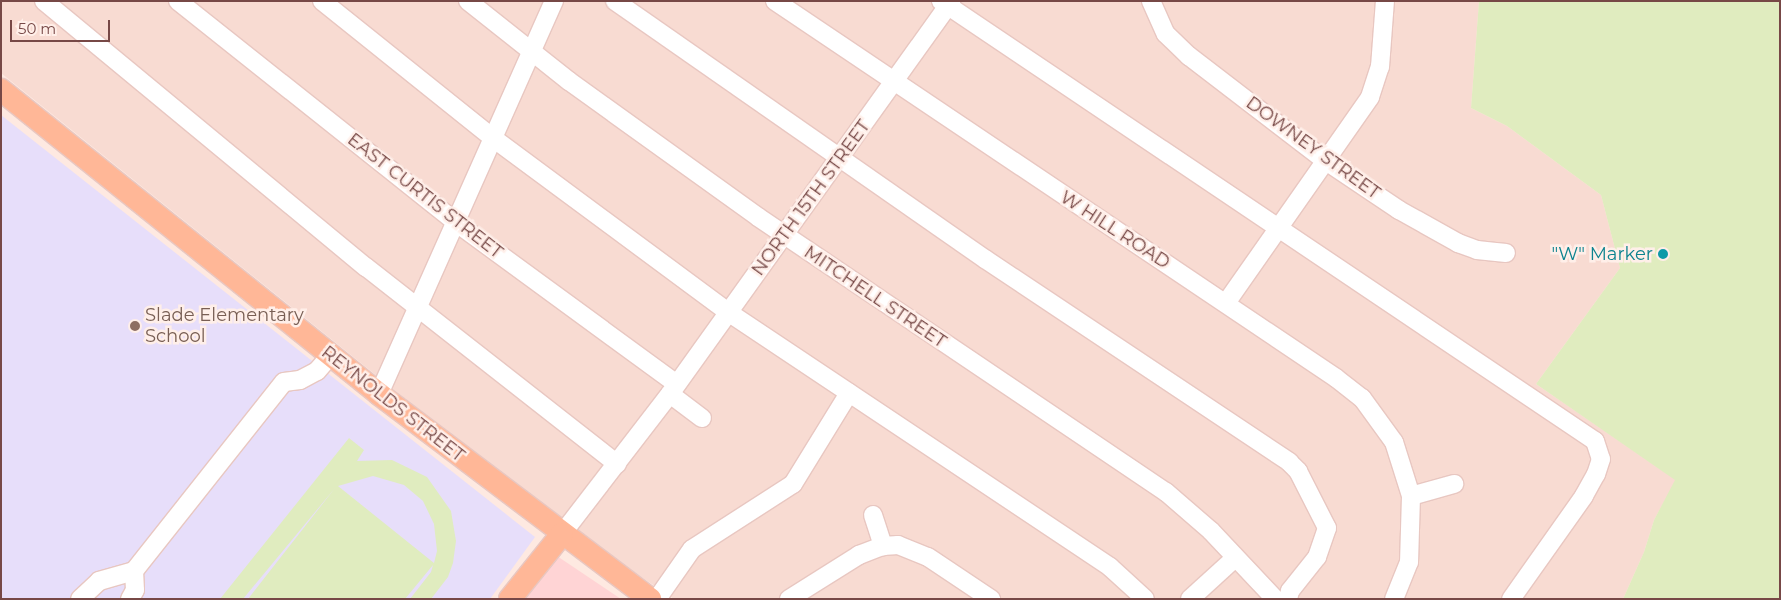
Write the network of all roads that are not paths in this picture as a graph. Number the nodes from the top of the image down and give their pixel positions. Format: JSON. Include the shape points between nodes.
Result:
{"nodes":[{"id":1,"x":44,"y":1,"type":"edge"},
{"id":2,"x":178,"y":1,"type":"edge"},
{"id":3,"x":322,"y":1,"type":"edge"},
{"id":4,"x":468,"y":1,"type":"edge"},
{"id":5,"x":554,"y":1,"type":"edge"},
{"id":6,"x":615,"y":1,"type":"edge"},
{"id":7,"x":775,"y":1,"type":"edge"},
{"id":8,"x":1150,"y":1,"type":"edge"},
{"id":9,"x":1385,"y":1,"type":"edge"},
{"id":10,"x":947,"y":3,"type":"edge"},
{"id":11,"x":531,"y":51,"type":"junction"},
{"id":12,"x":894,"y":84,"type":"junction"},
{"id":13,"x":1,"y":90,"type":"edge"},
{"id":14,"x":493,"y":138,"type":"junction"},
{"id":15,"x":839,"y":159,"type":"junction"},
{"id":16,"x":1326,"y":161,"type":"junction"},
{"id":17,"x":458,"y":224,"type":"junction"},
{"id":18,"x":1277,"y":230,"type":"junction"},
{"id":19,"x":784,"y":235,"type":"junction"},
{"id":20,"x":1506,"y":253,"type":"dead end"},
{"id":21,"x":1226,"y":304,"type":"junction"},
{"id":22,"x":418,"y":306,"type":"junction"},
{"id":23,"x":728,"y":312,"type":"junction"},
{"id":24,"x":331,"y":356,"type":"junction"},
{"id":25,"x":673,"y":389,"type":"junction"},
{"id":26,"x":849,"y":393,"type":"junction"},
{"id":27,"x":379,"y":394,"type":"junction"},
{"id":28,"x":702,"y":418,"type":"dead end"},
{"id":29,"x":617,"y":464,"type":"junction"},
{"id":30,"x":1454,"y":484,"type":"dead end"},
{"id":31,"x":1411,"y":496,"type":"junction"},
{"id":32,"x":874,"y":515,"type":"dead end"},
{"id":33,"x":562,"y":534,"type":"junction"},
{"id":34,"x":883,"y":546,"type":"junction"},
{"id":35,"x":1235,"y":558,"type":"junction"},
{"id":36,"x":134,"y":570,"type":"junction"},
{"id":37,"x":80,"y":599,"type":"edge"},
{"id":38,"x":130,"y":599,"type":"edge"},
{"id":39,"x":510,"y":599,"type":"edge"},
{"id":40,"x":650,"y":599,"type":"edge"},
{"id":41,"x":657,"y":599,"type":"edge"},
{"id":42,"x":789,"y":599,"type":"edge"},
{"id":43,"x":990,"y":599,"type":"edge"},
{"id":44,"x":1145,"y":599,"type":"edge"},
{"id":45,"x":1190,"y":599,"type":"edge"},
{"id":46,"x":1275,"y":599,"type":"edge"},
{"id":47,"x":1288,"y":599,"type":"edge"},
{"id":48,"x":1394,"y":599,"type":"edge"},
{"id":49,"x":1511,"y":599,"type":"edge"}],
"edges":[{"from":1,"to":22,"type":"street","via":[[366,267]]},
{"from":2,"to":17,"type":"street","name":"EAST CURTIS STREET"},
{"from":3,"to":14,"type":"street"},
{"from":4,"to":11,"type":"street","name":"MITCHELL STREET"},
{"from":5,"to":11,"type":"street"},
{"from":6,"to":15,"type":"street"},
{"from":7,"to":12,"type":"street","name":"W HILL ROAD"},
{"from":8,"to":16,"type":"street","name":"DOWNEY STREET","via":[[1166,34],[1189,56]]},
{"from":9,"to":16,"type":"street","via":[[1380,67],[1370,97]]},
{"from":10,"to":12,"type":"street","name":"NORTH 15TH STREET"},
{"from":10,"to":18,"type":"street"},
{"from":11,"to":14,"type":"street"},
{"from":11,"to":19,"type":"street","name":"MITCHELL STREET"},
{"from":12,"to":15,"type":"street","name":"NORTH 15TH STREET"},
{"from":12,"to":21,"type":"street","name":"W HILL ROAD"},
{"from":13,"to":24,"type":"main road","name":"REYNOLDS STREET"},
{"from":14,"to":17,"type":"street"},
{"from":14,"to":23,"type":"street"},
{"from":15,"to":19,"type":"street","name":"NORTH 15TH STREET"},
{"from":15,"to":47,"type":"street","via":[[1289,462],[1298,471],[1327,528],[1317,557]]},
{"from":16,"to":18,"type":"street"},
{"from":16,"to":20,"type":"street","name":"DOWNEY STREET","via":[[1399,210],[1458,243],[1477,250]]},
{"from":17,"to":22,"type":"street"},
{"from":17,"to":25,"type":"street","name":"EAST CURTIS STREET"},
{"from":18,"to":21,"type":"street"},
{"from":18,"to":49,"type":"street","via":[[1595,441],[1601,459],[1596,474]]},
{"from":19,"to":23,"type":"street","name":"NORTH 15TH STREET"},
{"from":19,"to":35,"type":"street","name":"MITCHELL STREET","via":[[1166,492],[1211,531]]},
{"from":21,"to":31,"type":"street","name":"W HILL ROAD","via":[[1362,398],[1394,442]]},
{"from":22,"to":27,"type":"street"},
{"from":22,"to":29,"type":"street"},
{"from":23,"to":25,"type":"street","name":"NORTH 15TH STREET"},
{"from":23,"to":26,"type":"street"},
{"from":24,"to":27,"type":"main road","name":"REYNOLDS STREET"},
{"from":24,"to":36,"type":"street","via":[[317,371],[300,380],[284,382]]},
{"from":25,"to":28,"type":"street"},
{"from":25,"to":29,"type":"street","name":"NORTH 15TH STREET"},
{"from":26,"to":41,"type":"street","via":[[793,484],[692,549]]},
{"from":26,"to":44,"type":"street","via":[[1110,567]]},
{"from":27,"to":33,"type":"main road","name":"REYNOLDS STREET"},
{"from":29,"to":33,"type":"street","name":"NORTH 15TH STREET"},
{"from":30,"to":31,"type":"street"},
{"from":31,"to":48,"type":"street","name":"W HILL ROAD","via":[[1409,562]]},
{"from":32,"to":34,"type":"street"},
{"from":33,"to":39,"type":"main road","name":"NORTH 15TH STREET"},
{"from":33,"to":40,"type":"main road","name":"REYNOLDS STREET"},
{"from":34,"to":42,"type":"street","via":[[859,555]]},
{"from":34,"to":43,"type":"street","via":[[898,545],[912,549]]},
{"from":35,"to":45,"type":"street"},
{"from":35,"to":46,"type":"street","name":"MITCHELL STREET"},
{"from":36,"to":37,"type":"street","via":[[99,581]]},
{"from":36,"to":38,"type":"street","via":[[136,590]]}]}
